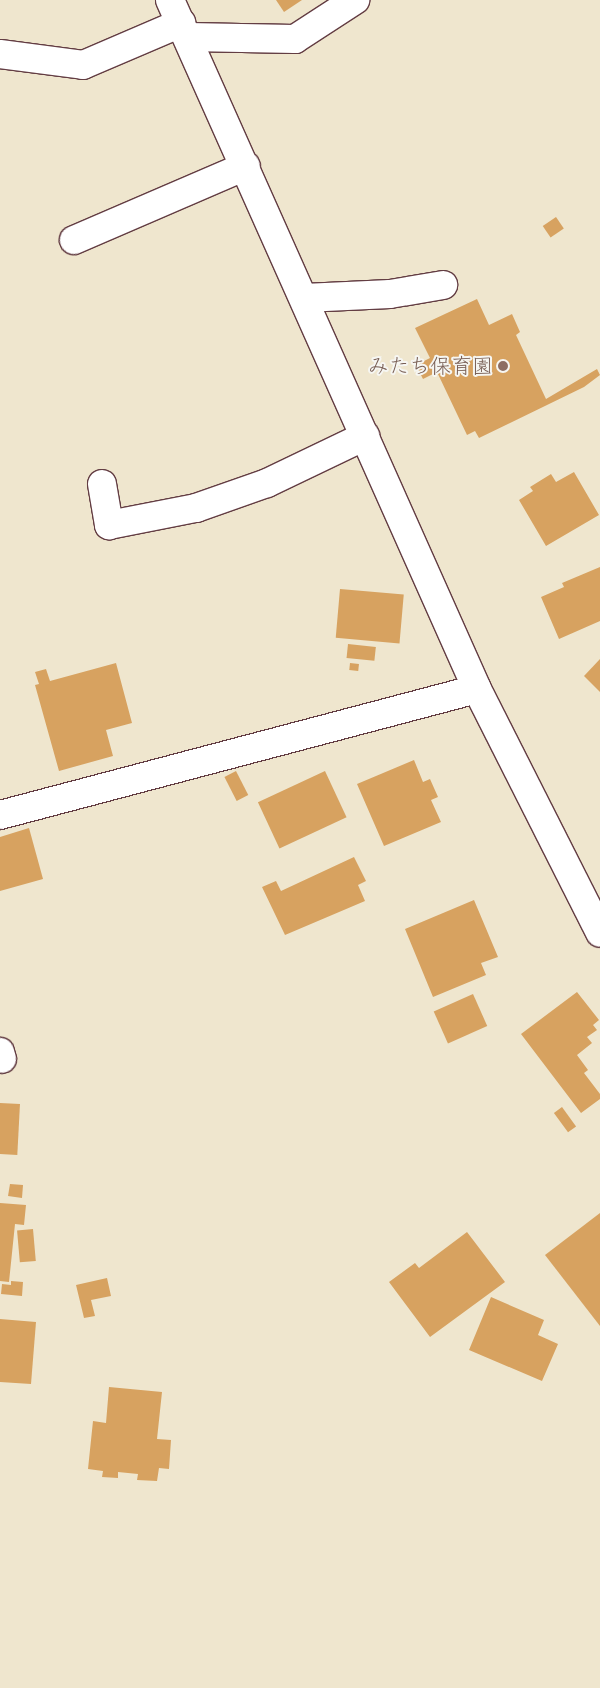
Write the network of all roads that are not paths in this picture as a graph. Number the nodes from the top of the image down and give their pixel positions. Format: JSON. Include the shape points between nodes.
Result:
{"nodes":[{"id":1,"x":355,"y":0,"type":"edge"},
{"id":2,"x":180,"y":20,"type":"edge"},
{"id":3,"x":0,"y":54,"type":"edge"},
{"id":4,"x":246,"y":166,"type":"junction"},
{"id":5,"x":74,"y":240,"type":"dead end"},
{"id":6,"x":443,"y":285,"type":"dead end"},
{"id":7,"x":304,"y":298,"type":"junction"},
{"id":8,"x":365,"y":436,"type":"junction"},
{"id":9,"x":102,"y":484,"type":"dead end"},
{"id":10,"x":477,"y":689,"type":"junction"},
{"id":11,"x":0,"y":815,"type":"edge"},
{"id":12,"x":600,"y":933,"type":"edge"}],
"edges":[{"from":1,"to":2,"type":"street","via":[[295,39]]},
{"from":2,"to":3,"type":"street","via":[[83,65]]},
{"from":2,"to":4,"type":"street"},
{"from":4,"to":5,"type":"street"},
{"from":4,"to":7,"type":"street"},
{"from":6,"to":7,"type":"street","via":[[390,294]]},
{"from":7,"to":8,"type":"street"},
{"from":8,"to":9,"type":"street","via":[[267,482],[196,508],[109,525]]},
{"from":8,"to":10,"type":"street"},
{"from":10,"to":11,"type":"street"},
{"from":10,"to":12,"type":"street"}]}
